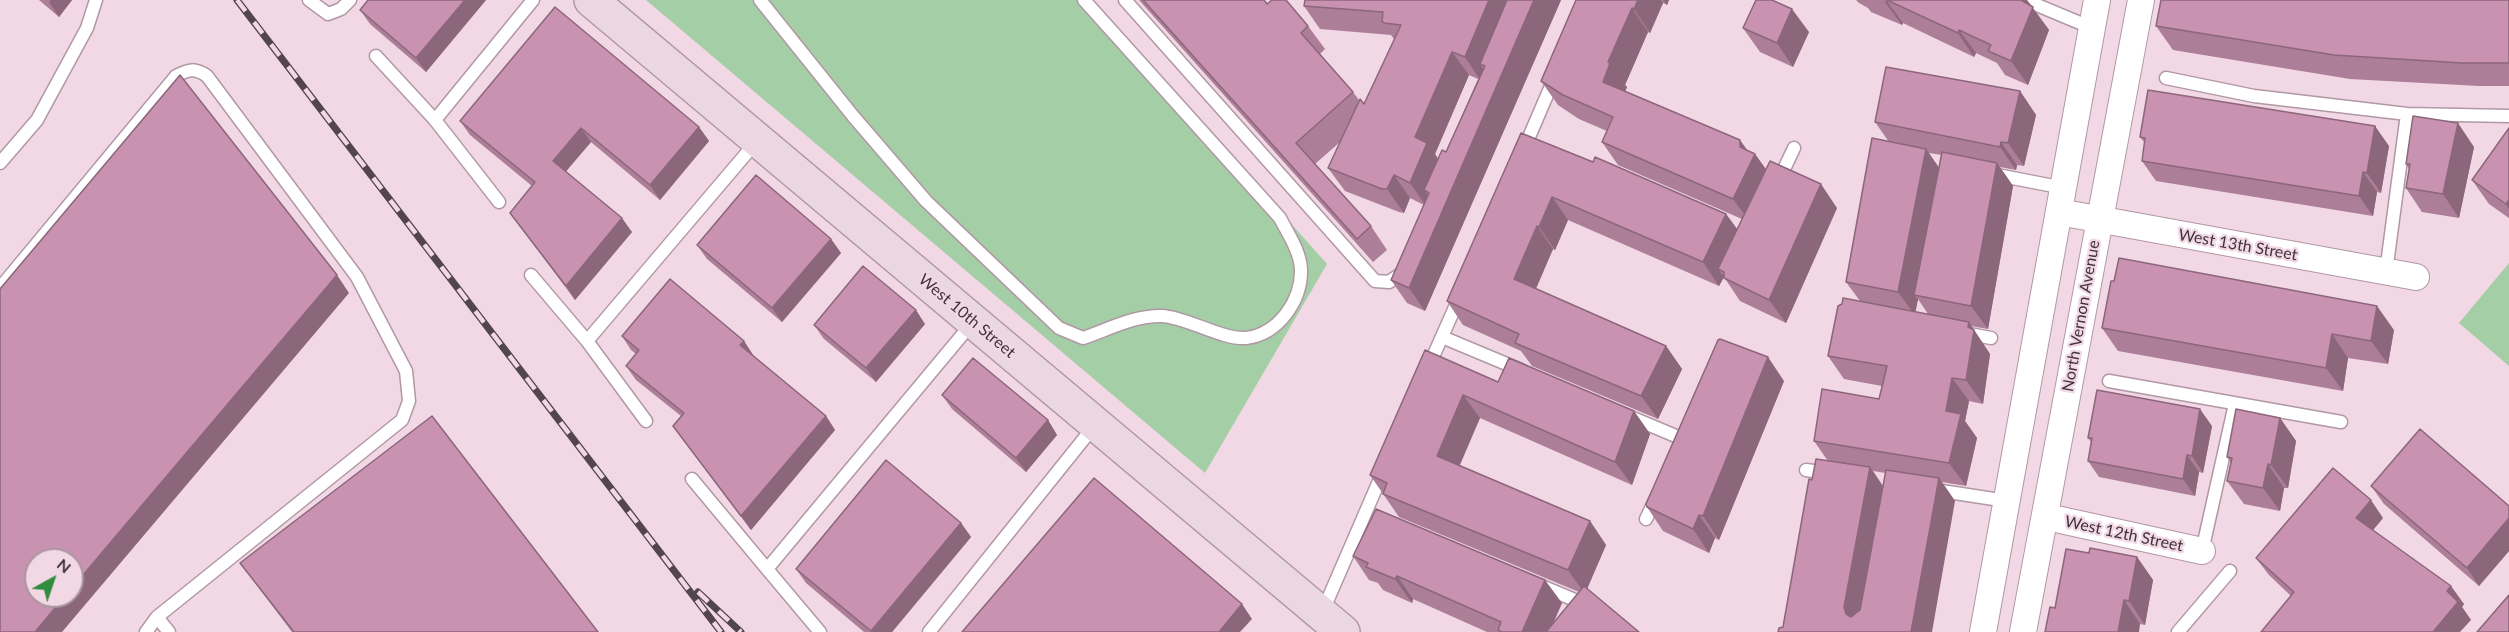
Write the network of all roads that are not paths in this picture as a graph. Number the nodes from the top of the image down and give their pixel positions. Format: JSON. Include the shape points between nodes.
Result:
{"nodes":[{"id":1,"x":96,"y":0,"type":"edge"},
{"id":2,"x":309,"y":0,"type":"edge"},
{"id":3,"x":350,"y":0,"type":"edge"},
{"id":4,"x":532,"y":0,"type":"edge"},
{"id":5,"x":591,"y":0,"type":"edge"},
{"id":6,"x":759,"y":0,"type":"edge"},
{"id":7,"x":1084,"y":0,"type":"edge"},
{"id":8,"x":1125,"y":0,"type":"edge"},
{"id":9,"x":2025,"y":0,"type":"edge"},
{"id":10,"x":2097,"y":0,"type":"edge"},
{"id":11,"x":2141,"y":0,"type":"edge"},
{"id":12,"x":2092,"y":28,"type":"junction"},
{"id":13,"x":376,"y":56,"type":"dead end"},
{"id":14,"x":1561,"y":63,"type":"edge"},
{"id":15,"x":2166,"y":78,"type":"dead end"},
{"id":16,"x":2407,"y":114,"type":"junction"},
{"id":17,"x":2509,"y":116,"type":"edge"},
{"id":18,"x":435,"y":120,"type":"junction"},
{"id":19,"x":758,"y":140,"type":"junction"},
{"id":20,"x":1794,"y":148,"type":"dead end"},
{"id":21,"x":0,"y":163,"type":"edge"},
{"id":22,"x":1516,"y":166,"type":"edge"},
{"id":23,"x":1974,"y":170,"type":"edge"},
{"id":24,"x":1774,"y":190,"type":"edge"},
{"id":25,"x":2062,"y":200,"type":"junction"},
{"id":26,"x":500,"y":202,"type":"dead end"},
{"id":27,"x":2098,"y":219,"type":"junction"},
{"id":28,"x":1413,"y":256,"type":"edge"},
{"id":29,"x":2386,"y":272,"type":"junction"},
{"id":30,"x":531,"y":275,"type":"dead end"},
{"id":31,"x":2416,"y":277,"type":"dead end"},
{"id":32,"x":1464,"y":286,"type":"edge"},
{"id":33,"x":0,"y":288,"type":"edge"},
{"id":34,"x":974,"y":321,"type":"junction"},
{"id":35,"x":1956,"y":332,"type":"edge"},
{"id":36,"x":1442,"y":337,"type":"junction"},
{"id":37,"x":1991,"y":338,"type":"dead end"},
{"id":38,"x":587,"y":341,"type":"junction"},
{"id":39,"x":1530,"y":374,"type":"edge"},
{"id":40,"x":1425,"y":377,"type":"edge"},
{"id":41,"x":2109,"y":381,"type":"dead end"},
{"id":42,"x":2235,"y":404,"type":"junction"},
{"id":43,"x":1617,"y":411,"type":"edge"},
{"id":44,"x":646,"y":421,"type":"dead end"},
{"id":45,"x":2341,"y":422,"type":"dead end"},
{"id":46,"x":1096,"y":424,"type":"junction"},
{"id":47,"x":1683,"y":439,"type":"edge"},
{"id":48,"x":1389,"y":458,"type":"edge"},
{"id":49,"x":1806,"y":470,"type":"dead end"},
{"id":50,"x":1840,"y":475,"type":"edge"},
{"id":51,"x":692,"y":478,"type":"dead end"},
{"id":52,"x":1918,"y":487,"type":"edge"},
{"id":53,"x":1660,"y":489,"type":"edge"},
{"id":54,"x":2007,"y":501,"type":"junction"},
{"id":55,"x":2047,"y":517,"type":"junction"},
{"id":56,"x":1646,"y":519,"type":"edge"},
{"id":57,"x":2202,"y":551,"type":"joint"},
{"id":58,"x":766,"y":569,"type":"junction"},
{"id":59,"x":2230,"y":571,"type":"dead end"},
{"id":60,"x":1528,"y":580,"type":"edge"},
{"id":61,"x":1582,"y":603,"type":"edge"},
{"id":62,"x":157,"y":617,"type":"junction"},
{"id":63,"x":1332,"y":623,"type":"edge"},
{"id":64,"x":146,"y":632,"type":"edge"},
{"id":65,"x":169,"y":632,"type":"edge"},
{"id":66,"x":820,"y":632,"type":"edge"},
{"id":67,"x":929,"y":632,"type":"edge"},
{"id":68,"x":1983,"y":632,"type":"edge"},
{"id":69,"x":2023,"y":632,"type":"edge"},
{"id":70,"x":2178,"y":632,"type":"edge"}],
"edges":[{"from":1,"to":21,"type":"lane","via":[[87,28],[37,120]]},
{"from":2,"to":3,"type":"lane","via":[[328,14]]},
{"from":4,"to":18,"type":"lane"},
{"from":5,"to":19,"type":"street","name":"West 10th Street"},
{"from":6,"to":7,"type":"lane","via":[[926,201],[1059,328],[1083,338],[1139,319],[1162,316],[1246,338],[1276,325],[1289,311],[1299,288],[1301,268],[1296,248],[1280,218]]},
{"from":8,"to":28,"type":"lane","via":[[1375,281],[1389,282],[1401,276]]},
{"from":9,"to":12,"type":"lane"},
{"from":10,"to":12,"type":"street"},
{"from":11,"to":27,"type":"street","name":"North Vernon Avenue"},
{"from":12,"to":25,"type":"street"},
{"from":13,"to":18,"type":"lane"},
{"from":14,"to":22,"type":"lane","via":[[1535,139]]},
{"from":15,"to":16,"type":"lane","via":[[2254,96]]},
{"from":16,"to":17,"type":"lane"},
{"from":16,"to":29,"type":"lane"},
{"from":18,"to":26,"type":"lane"},
{"from":19,"to":34,"type":"street","name":"West 10th Street"},
{"from":19,"to":38,"type":"lane"},
{"from":20,"to":24,"type":"lane"},
{"from":23,"to":25,"type":"lane"},
{"from":25,"to":27,"type":"street","name":"West 13th Street"},
{"from":25,"to":54,"type":"street"},
{"from":27,"to":29,"type":"street","name":"West 13th Street"},
{"from":27,"to":55,"type":"street","name":"North Vernon Avenue"},
{"from":29,"to":31,"type":"street","name":"West 13th Street"},
{"from":30,"to":38,"type":"lane"},
{"from":32,"to":36,"type":"lane"},
{"from":33,"to":62,"type":"lane","via":[[176,76],[198,70],[207,76],[357,277],[406,371],[409,401],[402,420]]},
{"from":34,"to":46,"type":"street","name":"West 10th Street"},
{"from":34,"to":58,"type":"lane"},
{"from":35,"to":37,"type":"lane"},
{"from":36,"to":39,"type":"lane"},
{"from":36,"to":40,"type":"lane"},
{"from":38,"to":44,"type":"lane"},
{"from":41,"to":42,"type":"lane"},
{"from":42,"to":45,"type":"lane"},
{"from":42,"to":57,"type":"lane"},
{"from":43,"to":47,"type":"lane"},
{"from":46,"to":63,"type":"street","name":"West 10th Street"},
{"from":46,"to":67,"type":"lane"},
{"from":48,"to":63,"type":"lane"},
{"from":49,"to":50,"type":"lane"},
{"from":51,"to":58,"type":"lane"},
{"from":52,"to":54,"type":"lane"},
{"from":53,"to":56,"type":"lane"},
{"from":54,"to":68,"type":"street"},
{"from":55,"to":57,"type":"street","name":"West 12th Street"},
{"from":55,"to":69,"type":"street","name":"North Vernon Avenue"},
{"from":58,"to":66,"type":"lane"},
{"from":59,"to":70,"type":"lane"},
{"from":60,"to":61,"type":"lane"},
{"from":62,"to":64,"type":"lane"},
{"from":62,"to":65,"type":"lane"}]}
